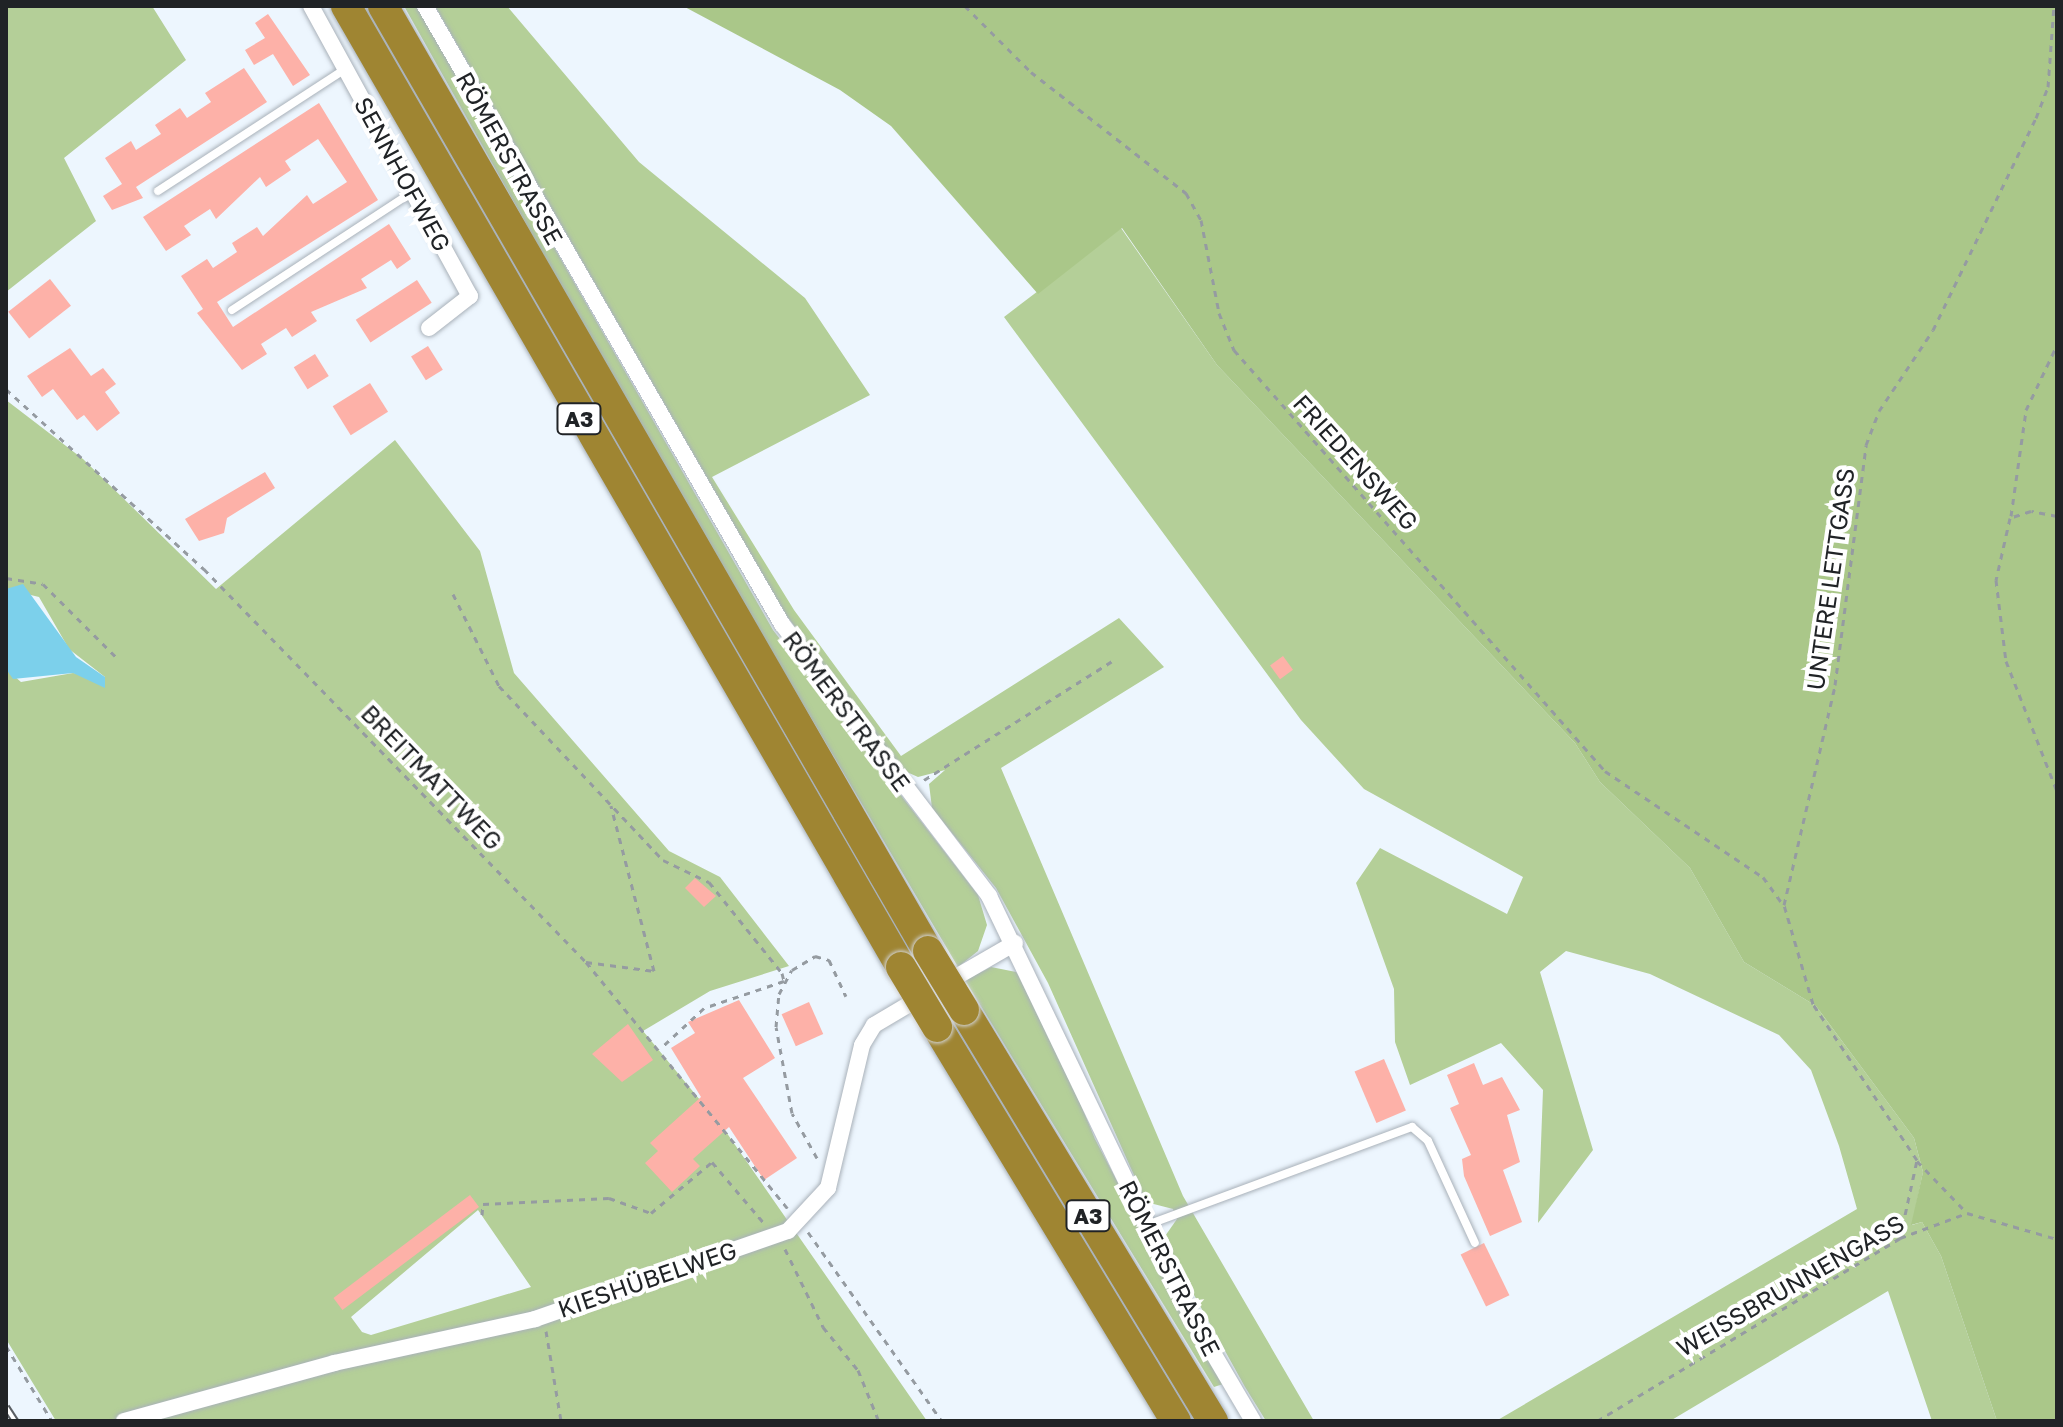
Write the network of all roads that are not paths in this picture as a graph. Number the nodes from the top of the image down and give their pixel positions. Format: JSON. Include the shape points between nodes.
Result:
{"nodes":[{"id":1,"x":311,"y":6,"type":"edge"},
{"id":2,"x":346,"y":6,"type":"edge"},
{"id":3,"x":383,"y":6,"type":"edge"},
{"id":4,"x":425,"y":6,"type":"edge"},
{"id":5,"x":345,"y":69,"type":"junction"},
{"id":6,"x":158,"y":191,"type":"dead end"},
{"id":7,"x":412,"y":192,"type":"junction"},
{"id":8,"x":232,"y":310,"type":"dead end"},
{"id":9,"x":429,"y":328,"type":"dead end"},
{"id":10,"x":1015,"y":943,"type":"junction"},
{"id":11,"x":1146,"y":1225,"type":"junction"},
{"id":12,"x":1475,"y":1243,"type":"dead end"},
{"id":13,"x":124,"y":1421,"type":"edge"},
{"id":14,"x":1176,"y":1421,"type":"edge"},
{"id":15,"x":1213,"y":1421,"type":"edge"},
{"id":16,"x":1253,"y":1421,"type":"edge"}],
"edges":[{"from":1,"to":5,"type":"street","name":"SENNHOFWEG"},
{"from":2,"to":14,"type":"highway","number":"A3","bridge":true,"via":[[901,967]]},
{"from":3,"to":15,"type":"highway","number":"A3","bridge":true,"via":[[928,951]]},
{"from":4,"to":10,"type":"street","name":"RÖMERSTRASSE","via":[[782,624],[989,896]]},
{"from":5,"to":6,"type":"lane"},
{"from":5,"to":7,"type":"street","name":"SENNHOFWEG"},
{"from":7,"to":8,"type":"lane"},
{"from":7,"to":9,"type":"street","name":"SENNHOFWEG","via":[[470,296]]},
{"from":10,"to":11,"type":"street","name":"RÖMERSTRASSE"},
{"from":10,"to":13,"type":"street","name":"KIESHÜBELWEG","via":[[874,1025],[862,1045],[828,1188],[799,1222],[777,1235],[535,1319],[334,1363]]},
{"from":11,"to":12,"type":"lane","via":[[1412,1127],[1428,1141]]},
{"from":11,"to":16,"type":"street","name":"RÖMERSTRASSE"}]}
